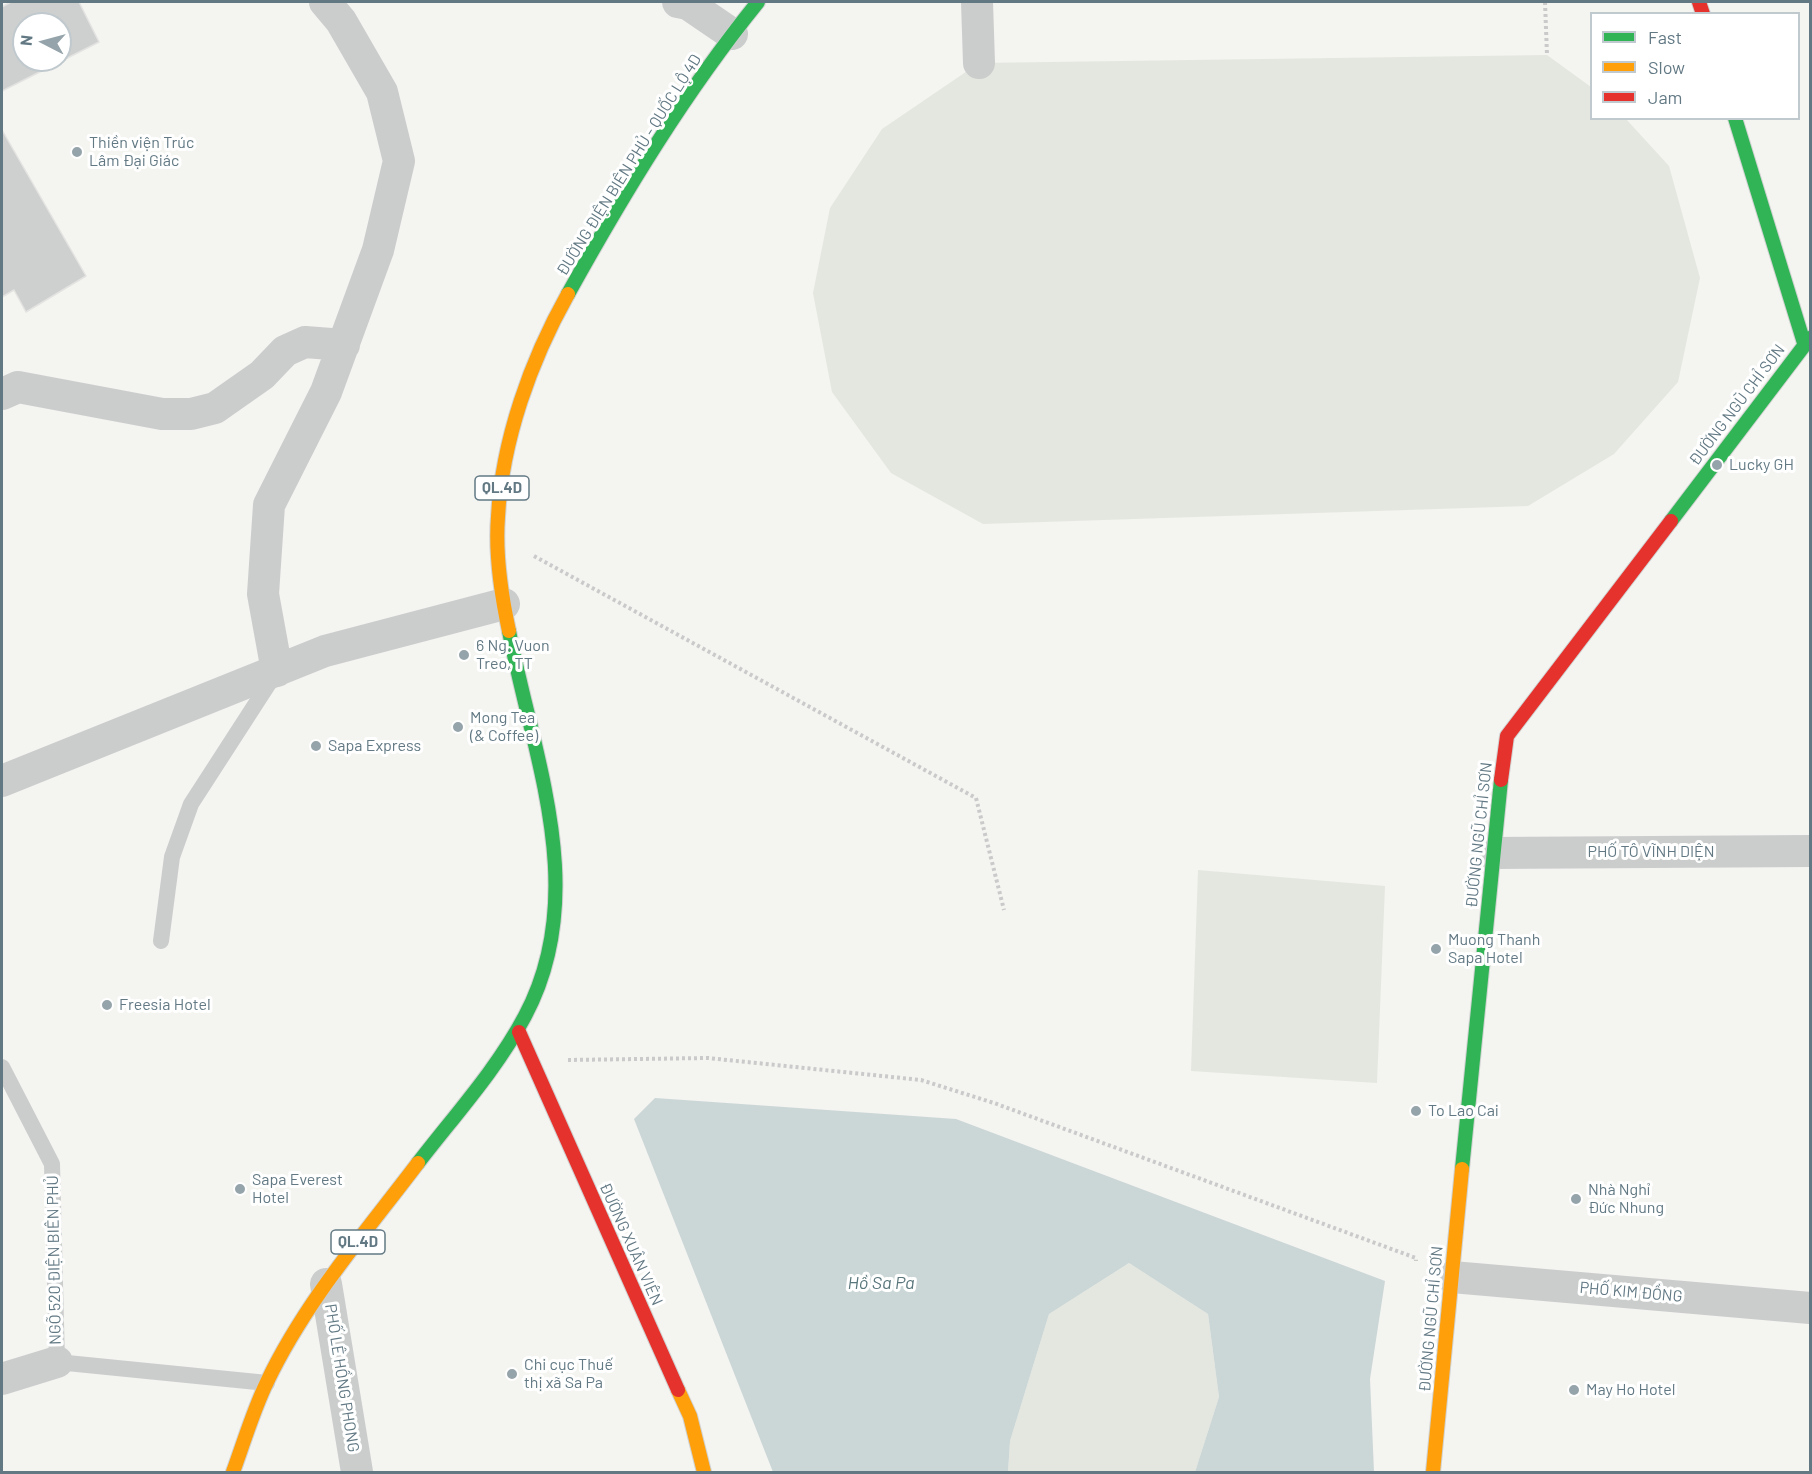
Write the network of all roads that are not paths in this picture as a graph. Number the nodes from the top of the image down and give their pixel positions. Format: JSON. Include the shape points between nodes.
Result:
{"nodes":[{"id":1,"x":325,"y":2,"type":"edge"},
{"id":2,"x":678,"y":2,"type":"edge"},
{"id":3,"x":758,"y":2,"type":"edge"},
{"id":4,"x":977,"y":2,"type":"edge"},
{"id":5,"x":732,"y":34,"type":"junction"},
{"id":6,"x":979,"y":63,"type":"dead end"},
{"id":7,"x":1736,"y":120,"type":"edge"},
{"id":8,"x":1807,"y":341,"type":"edge"},
{"id":9,"x":344,"y":345,"type":"junction"},
{"id":10,"x":2,"y":394,"type":"edge"},
{"id":11,"x":504,"y":603,"type":"junction"},
{"id":12,"x":278,"y":671,"type":"junction"},
{"id":13,"x":2,"y":781,"type":"edge"},
{"id":14,"x":1810,"y":851,"type":"edge"},
{"id":15,"x":1492,"y":854,"type":"junction"},
{"id":16,"x":161,"y":941,"type":"dead end"},
{"id":17,"x":519,"y":1032,"type":"junction"},
{"id":18,"x":2,"y":1066,"type":"edge"},
{"id":19,"x":1452,"y":1277,"type":"junction"},
{"id":20,"x":326,"y":1284,"type":"junction"},
{"id":21,"x":1810,"y":1308,"type":"edge"},
{"id":22,"x":57,"y":1362,"type":"junction"},
{"id":23,"x":2,"y":1379,"type":"edge"},
{"id":24,"x":267,"y":1383,"type":"junction"},
{"id":25,"x":233,"y":1473,"type":"edge"},
{"id":26,"x":357,"y":1473,"type":"edge"},
{"id":27,"x":704,"y":1473,"type":"edge"},
{"id":28,"x":1433,"y":1473,"type":"edge"}],
"edges":[{"from":1,"to":9,"type":"street","via":[[341,21],[382,92],[399,161],[378,250]]},
{"from":2,"to":5,"type":"street","via":[[688,4]]},
{"from":3,"to":5,"type":"main road","name":"ĐƯỜNG ĐIỆN BIÊN PHỦ - QUỐC LỘ 4D","number":"QL.4D"},
{"from":4,"to":6,"type":"street"},
{"from":5,"to":11,"type":"main road","name":"ĐƯỜNG ĐIỆN BIÊN PHỦ - QUỐC LỘ 4D","number":"QL.4D","via":[[588,254],[557,313],[515,419],[502,483],[497,536]]},
{"from":7,"to":8,"type":"main road"},
{"from":8,"to":15,"type":"main road","name":"ĐƯỜNG NGŨ CHỈ SƠN","via":[[1507,736]]},
{"from":9,"to":10,"type":"street","via":[[304,342],[285,351],[262,375],[214,408],[191,414],[162,414],[18,387]]},
{"from":9,"to":12,"type":"street","via":[[326,392],[269,505],[262,594]]},
{"from":11,"to":12,"type":"street","via":[[325,651]]},
{"from":11,"to":17,"type":"main road","name":"ĐƯỜNG ĐIỆN BIÊN PHỦ - QUỐC LỘ 4D","number":"QL.4D","via":[[550,807],[556,864],[554,920],[542,977]]},
{"from":12,"to":13,"type":"street"},
{"from":12,"to":16,"type":"lane","via":[[191,804],[172,856]]},
{"from":14,"to":15,"type":"street","name":"PHỐ TÔ VĨNH DIỆN"},
{"from":15,"to":19,"type":"main road","name":"ĐƯỜNG NGŨ CHỈ SƠN"},
{"from":17,"to":20,"type":"main road","name":"ĐƯỜNG ĐIỆN BIÊN PHỦ - QUỐC LỘ 4D","number":"QL.4D"},
{"from":17,"to":27,"type":"main road","name":"ĐƯỜNG XUÂN VIÊN","via":[[690,1416]]},
{"from":18,"to":22,"type":"lane","name":"NGÕ 520 ĐIỆN BIÊN PHỦ","via":[[52,1164]]},
{"from":19,"to":21,"type":"street","name":"PHỐ KIM ĐỒNG"},
{"from":19,"to":28,"type":"main road","name":"ĐƯỜNG NGŨ CHỈ SƠN"},
{"from":20,"to":24,"type":"main road","name":"ĐƯỜNG ĐIỆN BIÊN PHỦ - QUỐC LỘ 4D","number":"QL.4D"},
{"from":20,"to":26,"type":"street","name":"PHỐ LÊ HỒNG PHONG"},
{"from":22,"to":23,"type":"street"},
{"from":22,"to":24,"type":"lane","name":"NGÕ 520 ĐIỆN BIÊN PHỦ"},
{"from":24,"to":25,"type":"main road","name":"ĐƯỜNG ĐIỆN BIÊN PHỦ - QUỐC LỘ 4D","number":"QL.4D"}]}
